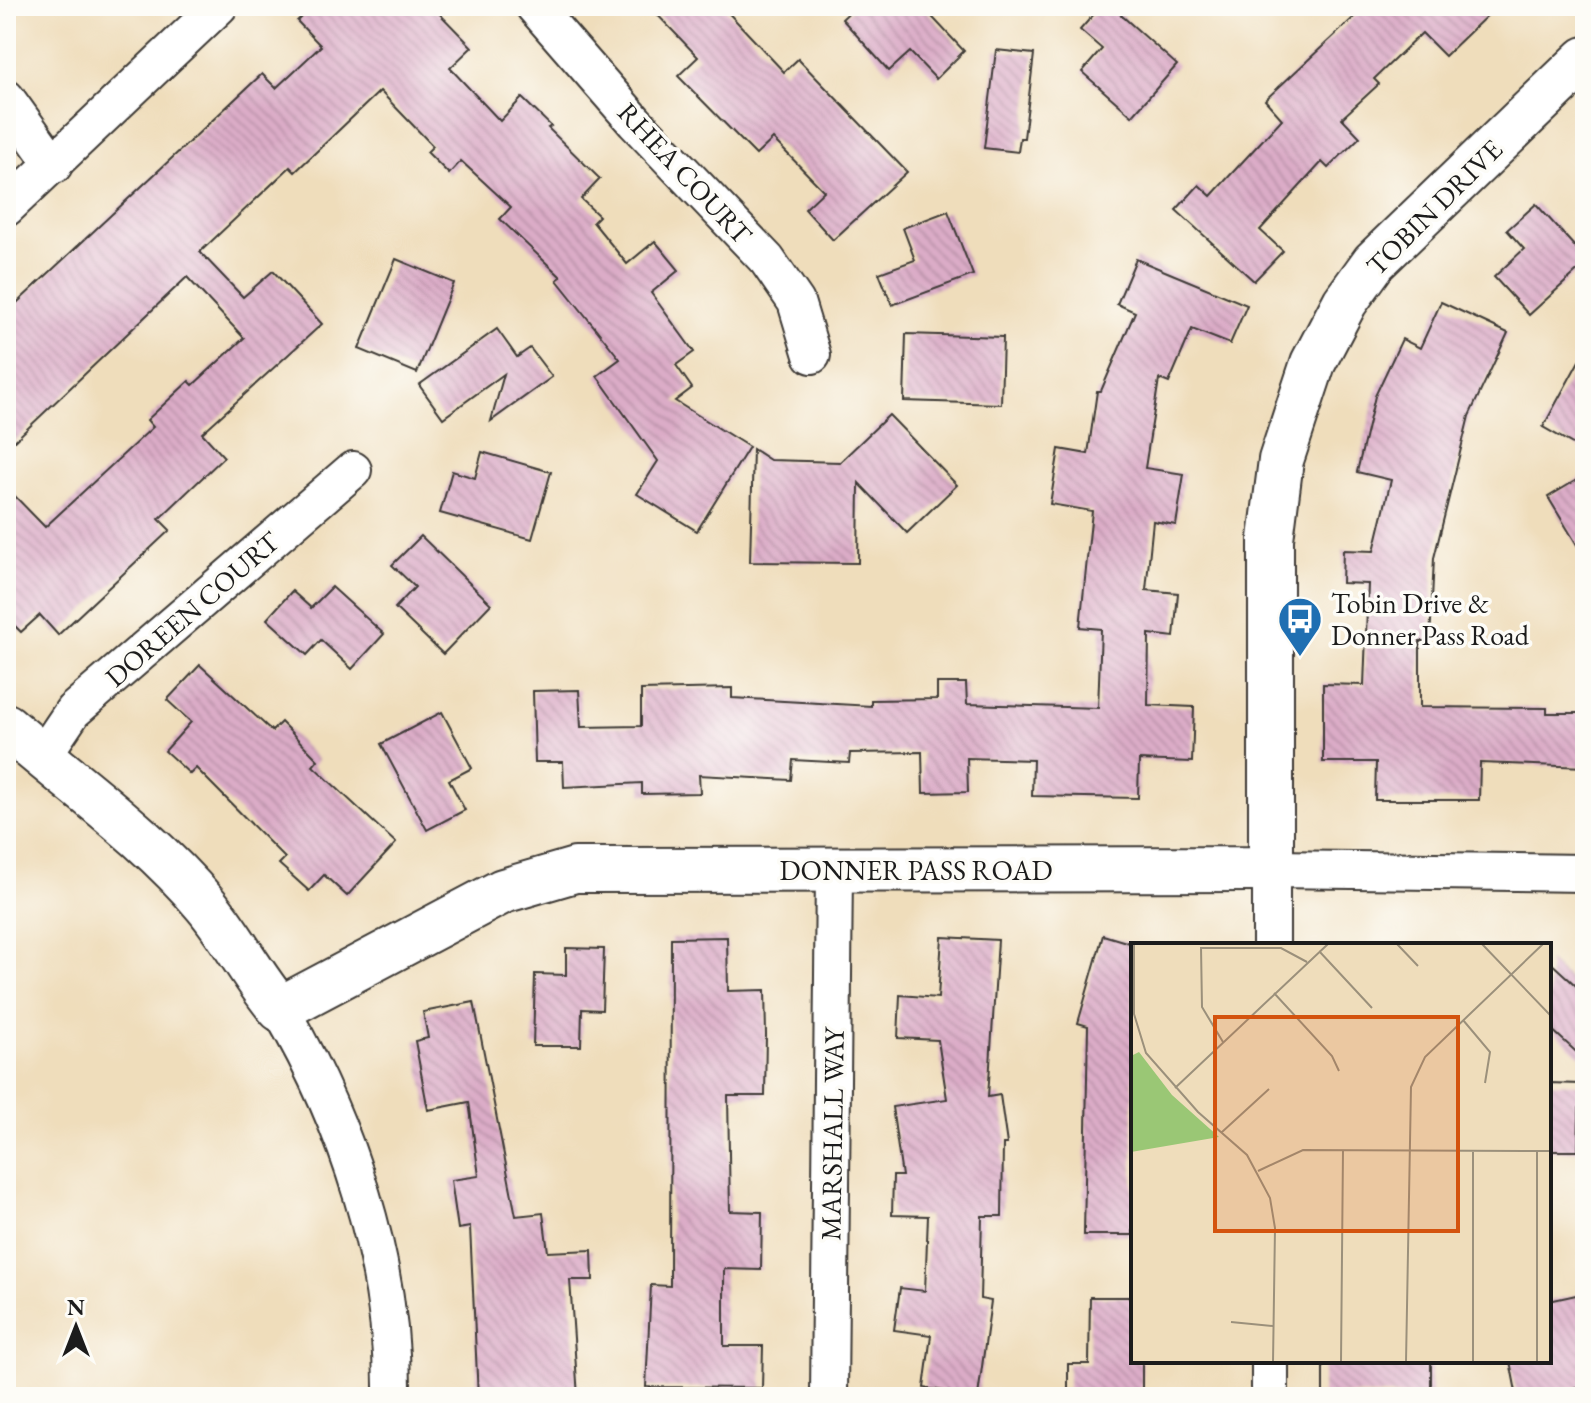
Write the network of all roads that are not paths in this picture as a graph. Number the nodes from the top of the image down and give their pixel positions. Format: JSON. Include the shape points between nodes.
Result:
{"nodes":[{"id":1,"x":219,"y":6,"type":"edge"},
{"id":2,"x":534,"y":6,"type":"edge"},
{"id":3,"x":1585,"y":59,"type":"edge"},
{"id":4,"x":6,"y":98,"type":"edge"},
{"id":5,"x":54,"y":165,"type":"junction"},
{"id":6,"x":6,"y":208,"type":"edge"},
{"id":7,"x":812,"y":355,"type":"dead end"},
{"id":8,"x":353,"y":470,"type":"dead end"},
{"id":9,"x":6,"y":726,"type":"edge"},
{"id":10,"x":42,"y":757,"type":"junction"},
{"id":11,"x":1271,"y":869,"type":"junction"},
{"id":12,"x":834,"y":870,"type":"junction"},
{"id":13,"x":1585,"y":873,"type":"edge"},
{"id":14,"x":1271,"y":943,"type":"edge"},
{"id":15,"x":280,"y":1009,"type":"junction"},
{"id":16,"x":1270,"y":1363,"type":"edge"},
{"id":17,"x":392,"y":1397,"type":"edge"},
{"id":18,"x":829,"y":1397,"type":"edge"},
{"id":19,"x":1270,"y":1397,"type":"edge"}],
"edges":[{"from":1,"to":5,"type":"street"},
{"from":2,"to":7,"type":"street","name":"RHEA COURT","via":[[767,260],[796,302]]},
{"from":3,"to":11,"type":"street","name":"TOBIN DRIVE","via":[[1374,262],[1345,302],[1313,363],[1281,460],[1271,539]]},
{"from":4,"to":5,"type":"street"},
{"from":5,"to":6,"type":"street"},
{"from":8,"to":10,"type":"street","name":"DOREEN COURT","via":[[73,711]]},
{"from":9,"to":10,"type":"street"},
{"from":10,"to":15,"type":"street","via":[[115,817],[206,905]]},
{"from":11,"to":12,"type":"street","name":"DONNER PASS ROAD"},
{"from":11,"to":13,"type":"street","name":"DONNER PASS ROAD"},
{"from":11,"to":14,"type":"street","name":"TOBIN DRIVE"},
{"from":12,"to":15,"type":"street","name":"DONNER PASS ROAD","via":[[575,870],[503,891]]},
{"from":12,"to":18,"type":"street","name":"MARSHALL WAY"},
{"from":15,"to":17,"type":"street","via":[[311,1063],[360,1188],[383,1283]]},
{"from":16,"to":19,"type":"street"}]}
